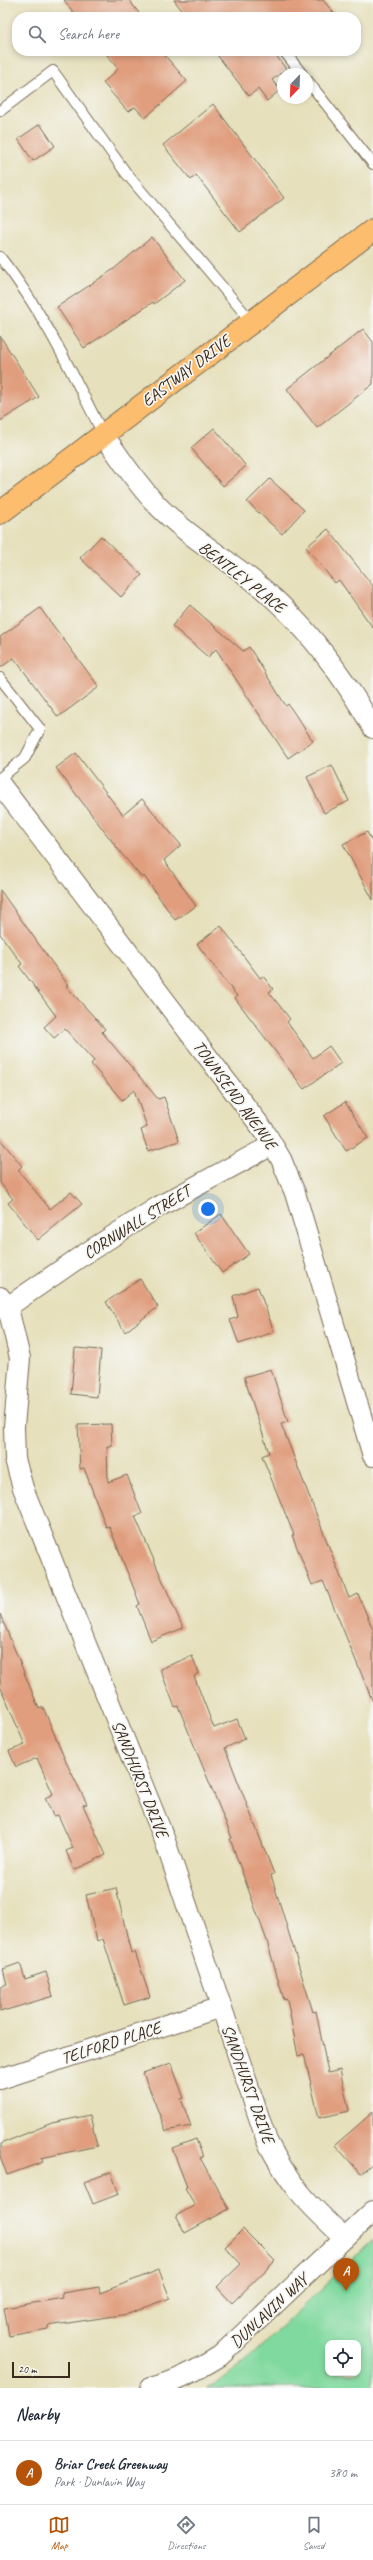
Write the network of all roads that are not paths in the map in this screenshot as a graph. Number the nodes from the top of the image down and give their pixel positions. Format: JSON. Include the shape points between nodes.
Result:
{"nodes":[{"id":1,"x":288,"y":56,"type":"edge"},
{"id":2,"x":297,"y":68,"type":"edge"},
{"id":3,"x":313,"y":88,"type":"edge"},
{"id":4,"x":0,"y":111,"type":"edge"},
{"id":5,"x":373,"y":164,"type":"edge"},
{"id":6,"x":373,"y":230,"type":"edge"},
{"id":7,"x":0,"y":257,"type":"edge"},
{"id":8,"x":251,"y":321,"type":"junction"},
{"id":9,"x":103,"y":434,"type":"junction"},
{"id":10,"x":0,"y":513,"type":"edge"},
{"id":11,"x":0,"y":678,"type":"edge"},
{"id":12,"x":366,"y":703,"type":"edge"},
{"id":13,"x":373,"y":728,"type":"edge"},
{"id":14,"x":0,"y":778,"type":"edge"},
{"id":15,"x":0,"y":784,"type":"edge"},
{"id":16,"x":272,"y":1144,"type":"junction"},
{"id":17,"x":3,"y":1303,"type":"edge"},
{"id":18,"x":373,"y":1456,"type":"edge"},
{"id":19,"x":221,"y":2007,"type":"junction"},
{"id":20,"x":0,"y":2079,"type":"edge"},
{"id":21,"x":373,"y":2211,"type":"edge"},
{"id":22,"x":345,"y":2238,"type":"junction"},
{"id":23,"x":150,"y":2388,"type":"edge"}],
"edges":[{"from":1,"to":2,"type":"lane"},
{"from":3,"to":5,"type":"lane"},
{"from":4,"to":8,"type":"lane","via":[[53,71],[126,173]]},
{"from":6,"to":8,"type":"main road","name":"EASTWAY DRIVE"},
{"from":7,"to":9,"type":"lane","via":[[21,284],[52,333]]},
{"from":8,"to":9,"type":"main road","name":"EASTWAY DRIVE"},
{"from":9,"to":10,"type":"main road","name":"EASTWAY DRIVE"},
{"from":9,"to":12,"type":"street","name":"BENTLEY PLACE","via":[[149,497],[194,539],[263,589],[295,619],[333,668]]},
{"from":11,"to":14,"type":"lane","via":[[40,729],[25,758]]},
{"from":12,"to":13,"type":"street","name":"BENTLEY PLACE"},
{"from":15,"to":16,"type":"street","name":"TOWNSEND AVENUE"},
{"from":16,"to":17,"type":"street","name":"CORNWALL STREET","via":[[158,1207]]},
{"from":16,"to":18,"type":"street","name":"TOWNSEND AVENUE","via":[[295,1193]]},
{"from":17,"to":19,"type":"street","name":"SANDHURST DRIVE","via":[[18,1344],[20,1358],[14,1427],[15,1459],[23,1488],[164,1838]]},
{"from":19,"to":20,"type":"street","name":"TELFORD PLACE"},
{"from":19,"to":22,"type":"street","name":"SANDHURST DRIVE","via":[[267,2141],[282,2171],[303,2198]]},
{"from":21,"to":22,"type":"street","name":"DUNLAVIN WAY"},
{"from":22,"to":23,"type":"street","name":"DUNLAVIN WAY","via":[[220,2356],[194,2372]]}]}
